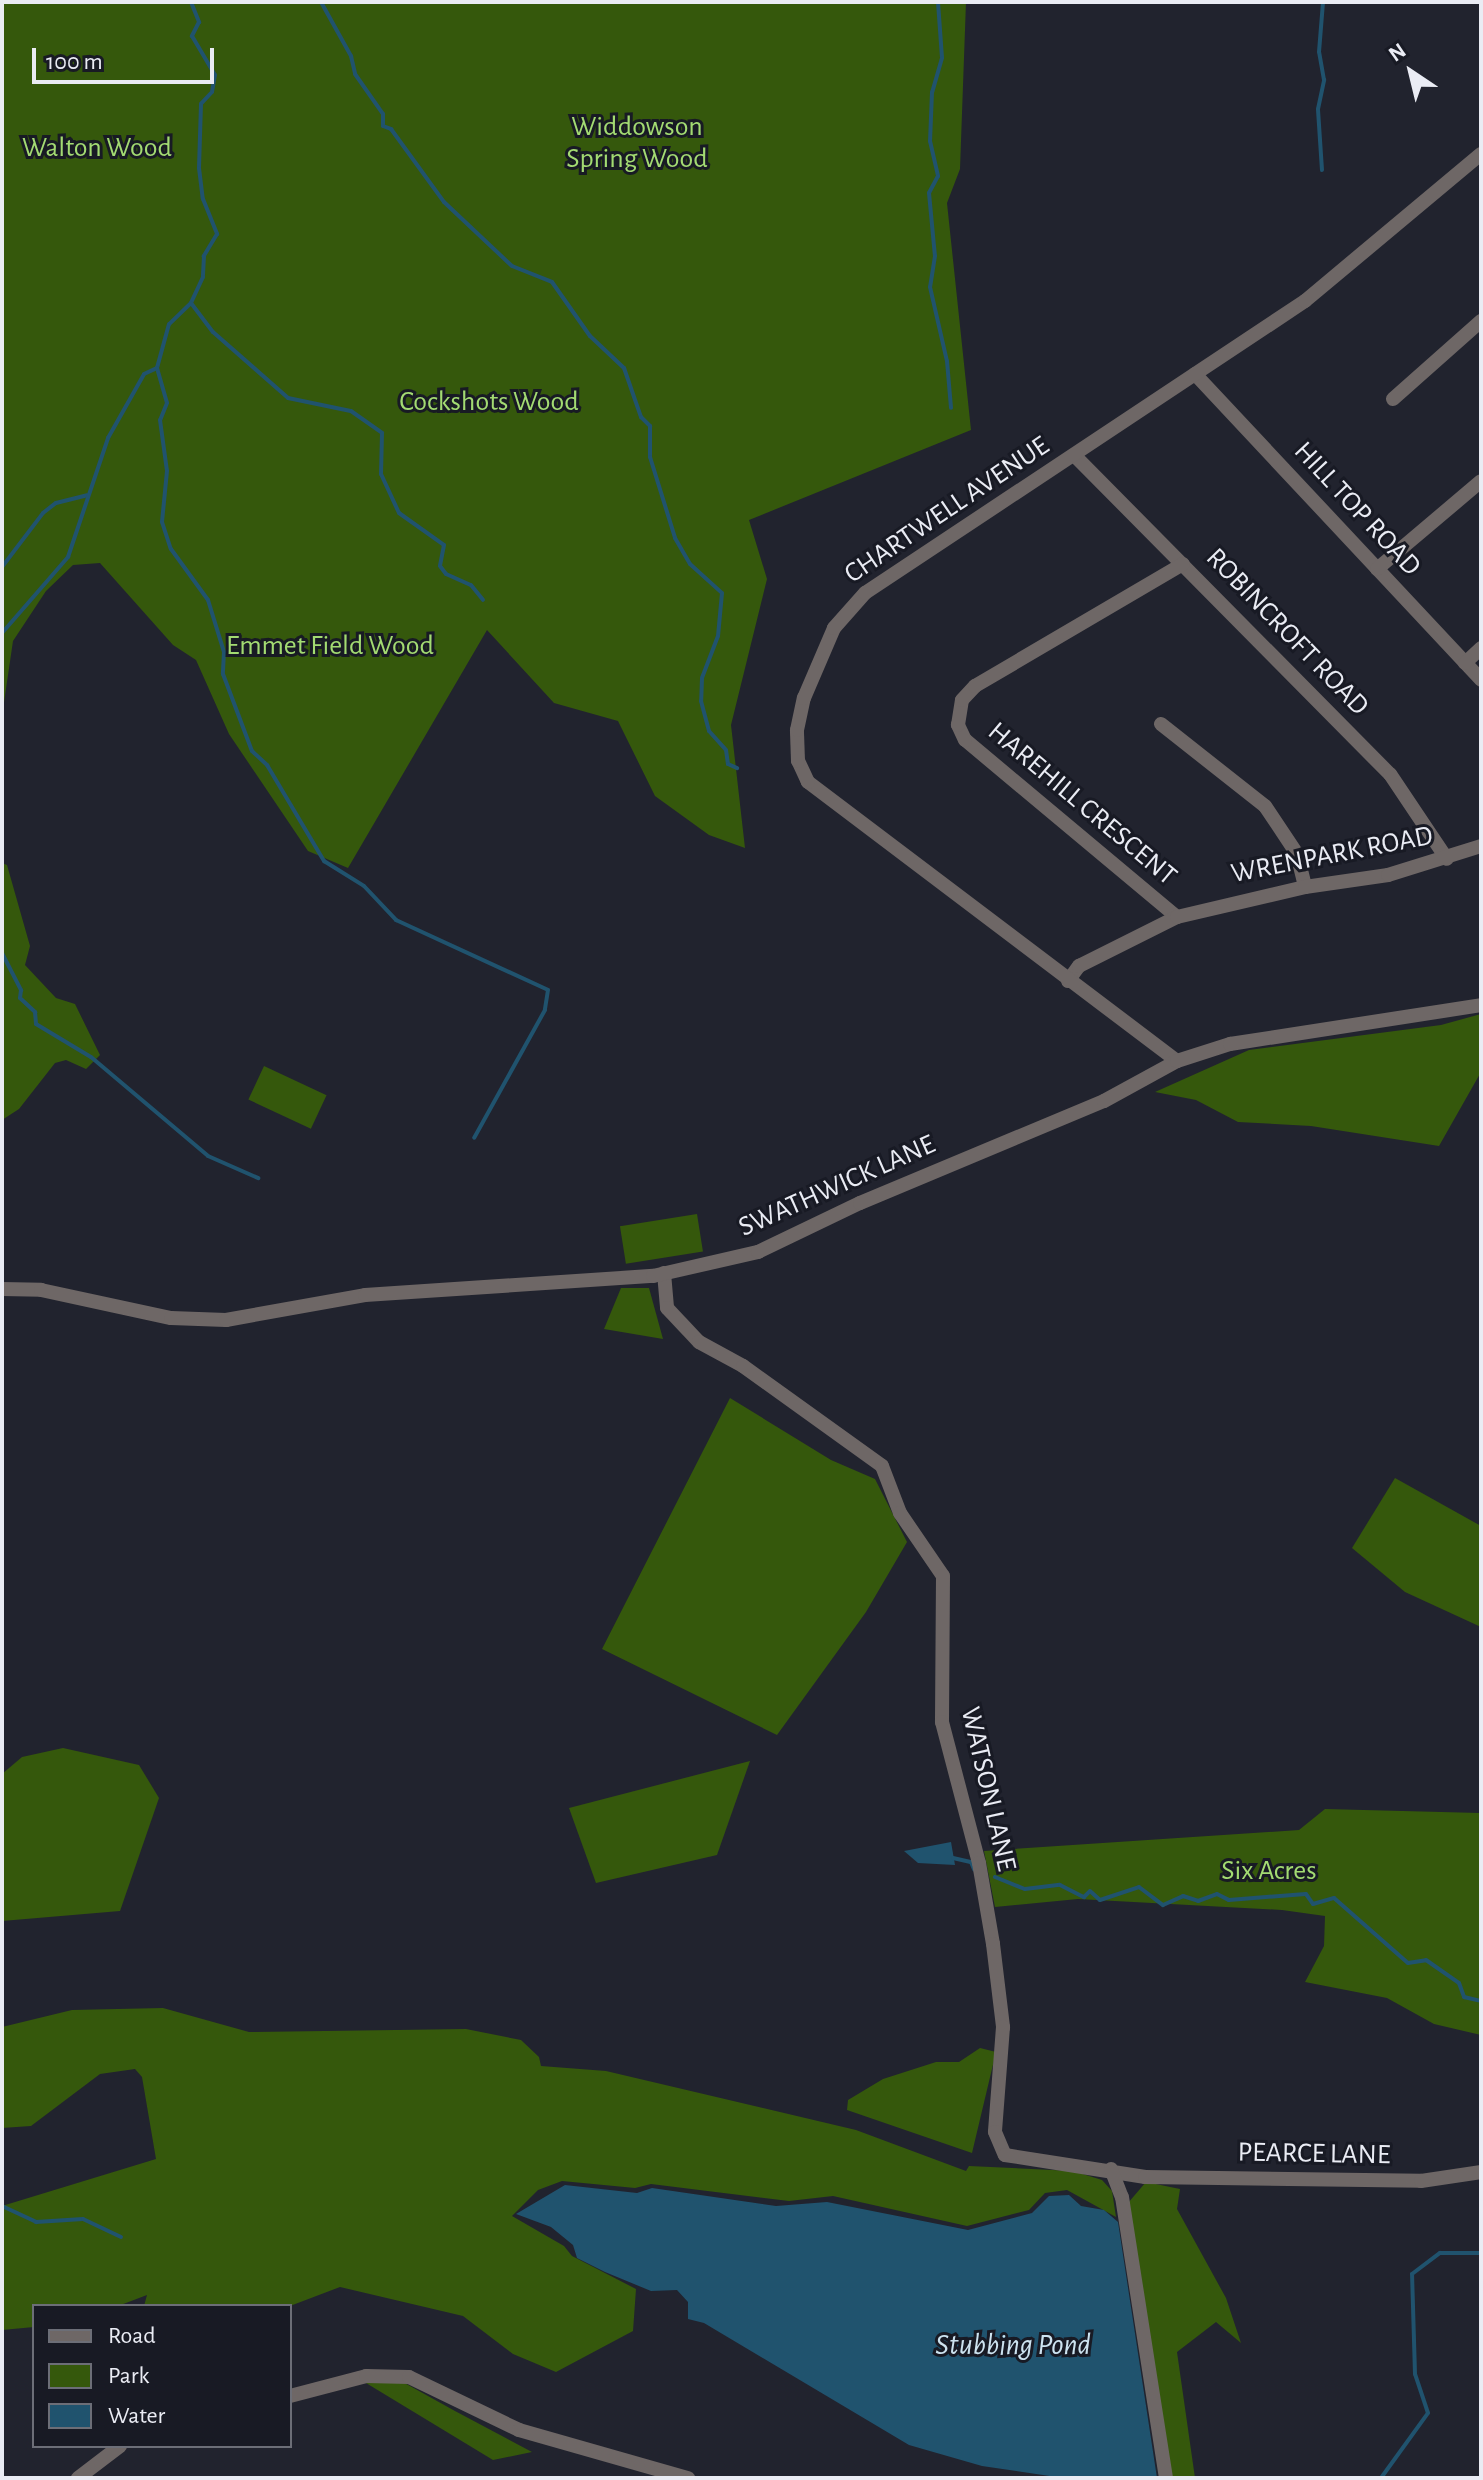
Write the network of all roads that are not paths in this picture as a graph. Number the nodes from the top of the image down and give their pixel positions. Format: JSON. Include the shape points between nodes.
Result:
{"nodes":[{"id":1,"x":1481,"y":154,"type":"edge"},
{"id":2,"x":1481,"y":321,"type":"edge"},
{"id":3,"x":1195,"y":374,"type":"junction"},
{"id":4,"x":1393,"y":399,"type":"dead end"},
{"id":5,"x":1074,"y":455,"type":"junction"},
{"id":6,"x":1481,"y":481,"type":"edge"},
{"id":7,"x":1183,"y":564,"type":"junction"},
{"id":8,"x":1377,"y":569,"type":"junction"},
{"id":9,"x":1481,"y":648,"type":"edge"},
{"id":10,"x":1465,"y":663,"type":"junction"},
{"id":11,"x":1481,"y":680,"type":"edge"},
{"id":12,"x":1161,"y":724,"type":"dead end"},
{"id":13,"x":1481,"y":846,"type":"edge"},
{"id":14,"x":1447,"y":859,"type":"junction"},
{"id":15,"x":1305,"y":887,"type":"junction"},
{"id":16,"x":1177,"y":917,"type":"junction"},
{"id":17,"x":1068,"y":981,"type":"junction"},
{"id":18,"x":1481,"y":1005,"type":"edge"},
{"id":19,"x":1177,"y":1061,"type":"junction"},
{"id":20,"x":664,"y":1273,"type":"junction"},
{"id":21,"x":2,"y":1289,"type":"edge"},
{"id":22,"x":1111,"y":2169,"type":"junction"},
{"id":23,"x":1481,"y":2172,"type":"edge"},
{"id":24,"x":1145,"y":2177,"type":"junction"},
{"id":25,"x":1122,"y":2197,"type":"junction"},
{"id":26,"x":292,"y":2395,"type":"edge"},
{"id":27,"x":117,"y":2448,"type":"edge"},
{"id":28,"x":78,"y":2478,"type":"edge"},
{"id":29,"x":688,"y":2478,"type":"edge"},
{"id":30,"x":1166,"y":2478,"type":"edge"}],
"edges":[{"from":1,"to":3,"type":"street","name":"CHARTWELL AVENUE","via":[[1305,301]]},
{"from":2,"to":4,"type":"street"},
{"from":3,"to":5,"type":"street","name":"CHARTWELL AVENUE"},
{"from":3,"to":8,"type":"street","name":"HILL TOP ROAD"},
{"from":5,"to":7,"type":"street","name":"ROBINCROFT ROAD"},
{"from":5,"to":17,"type":"street","name":"CHARTWELL AVENUE","via":[[962,525],[846,612],[819,658],[797,730],[798,761],[808,782]]},
{"from":6,"to":8,"type":"street"},
{"from":7,"to":14,"type":"street","name":"ROBINCROFT ROAD","via":[[1390,774]]},
{"from":7,"to":16,"type":"street","name":"HAREHILL CRESCENT","via":[[975,686],[962,700],[958,725],[965,740]]},
{"from":8,"to":10,"type":"street","name":"HILL TOP ROAD"},
{"from":9,"to":10,"type":"street"},
{"from":10,"to":11,"type":"street","name":"HILL TOP ROAD"},
{"from":12,"to":15,"type":"street","via":[[1265,806],[1297,854]]},
{"from":13,"to":14,"type":"street","name":"WRENPARK ROAD"},
{"from":14,"to":15,"type":"street","name":"WRENPARK ROAD","via":[[1388,875]]},
{"from":15,"to":16,"type":"street","name":"WRENPARK ROAD"},
{"from":16,"to":17,"type":"street","name":"WRENPARK ROAD","via":[[1079,966]]},
{"from":17,"to":19,"type":"street","name":"CHARTWELL AVENUE"},
{"from":18,"to":19,"type":"street","name":"SWATHWICK LANE","via":[[1230,1044]]},
{"from":19,"to":20,"type":"street","name":"SWATHWICK LANE","via":[[1104,1101],[860,1203],[758,1252]]},
{"from":20,"to":21,"type":"street","name":"SWATHWICK LANE","via":[[365,1295],[226,1320],[171,1318],[41,1290]]},
{"from":20,"to":22,"type":"street","name":"WATSON LANE","via":[[667,1308],[699,1342],[743,1366],[882,1466],[900,1513],[943,1576],[942,1722],[979,1863],[1003,2027],[995,2132],[1005,2155]]},
{"from":22,"to":24,"type":"street","name":"WATSON LANE"},
{"from":22,"to":25,"type":"street"},
{"from":23,"to":24,"type":"street","name":"PEARCE LANE","via":[[1421,2181]]},
{"from":24,"to":25,"type":"street"},
{"from":25,"to":30,"type":"street"},
{"from":26,"to":29,"type":"street","via":[[366,2376],[409,2377],[519,2430]]},
{"from":27,"to":28,"type":"street"}]}
